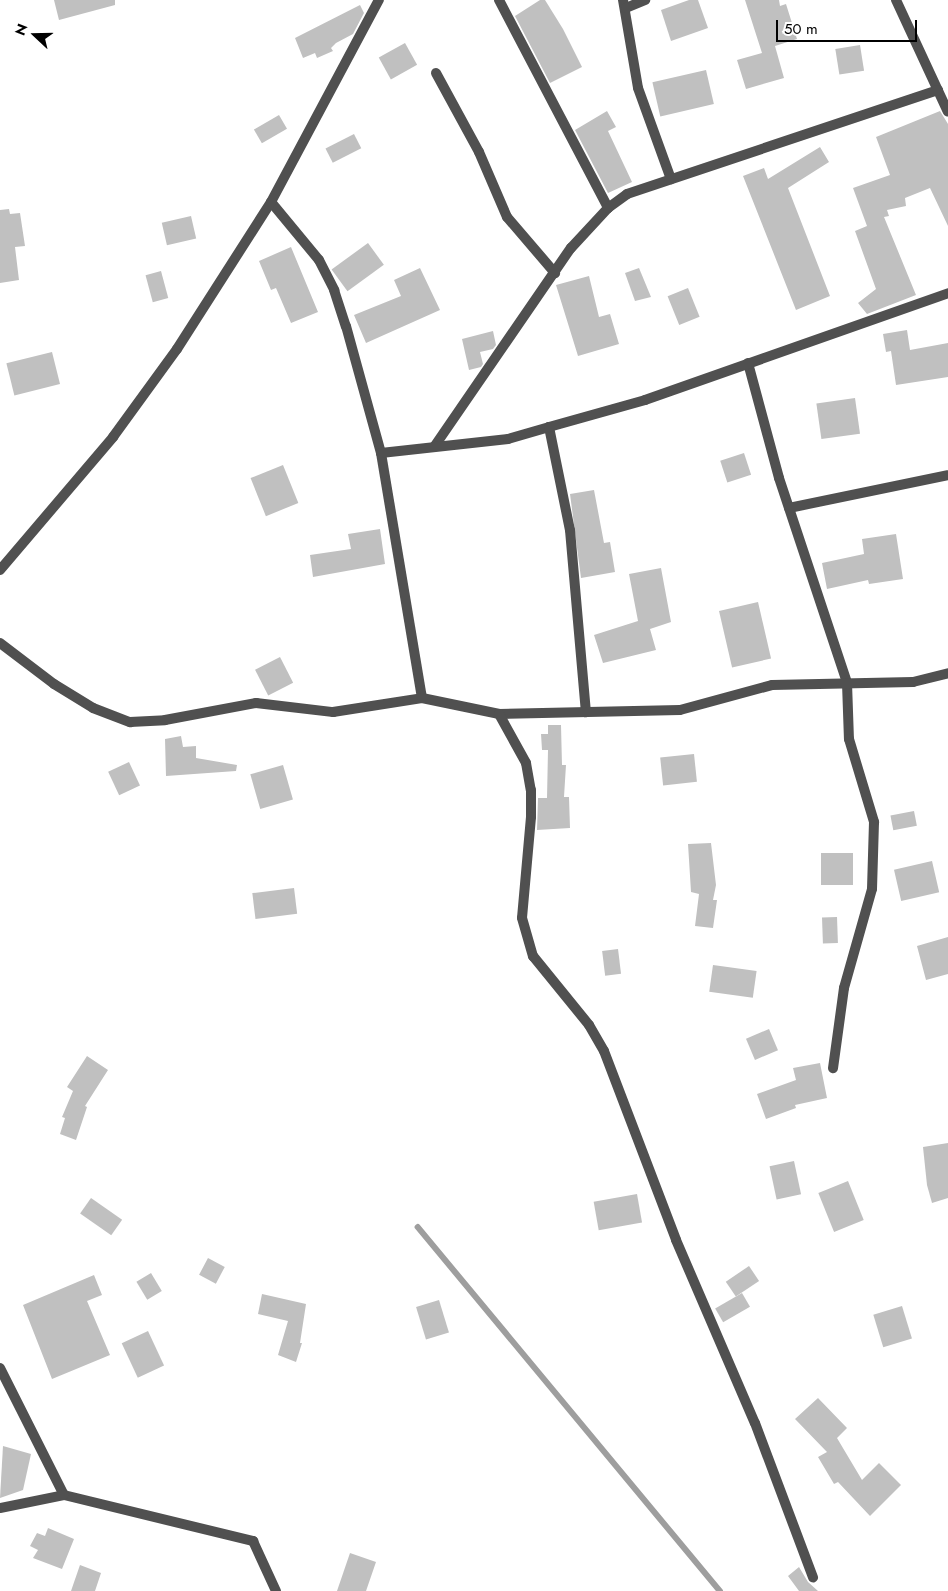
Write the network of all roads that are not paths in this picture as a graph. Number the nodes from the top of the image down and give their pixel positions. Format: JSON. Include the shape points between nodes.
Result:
{"nodes":[{"id":1,"x":379,"y":0,"type":"edge"},
{"id":2,"x":499,"y":0,"type":"edge"},
{"id":3,"x":645,"y":0,"type":"edge"},
{"id":4,"x":896,"y":0,"type":"edge"},
{"id":5,"x":624,"y":4,"type":"edge"},
{"id":6,"x":436,"y":73,"type":"dead end"},
{"id":7,"x":938,"y":90,"type":"junction"},
{"id":8,"x":948,"y":112,"type":"edge"},
{"id":9,"x":671,"y":179,"type":"junction"},
{"id":10,"x":271,"y":202,"type":"junction"},
{"id":11,"x":608,"y":208,"type":"junction"},
{"id":12,"x":555,"y":273,"type":"junction"},
{"id":13,"x":948,"y":293,"type":"edge"},
{"id":14,"x":748,"y":363,"type":"junction"},
{"id":15,"x":549,"y":427,"type":"junction"},
{"id":16,"x":434,"y":446,"type":"junction"},
{"id":17,"x":381,"y":453,"type":"junction"},
{"id":18,"x":948,"y":475,"type":"edge"},
{"id":19,"x":789,"y":508,"type":"junction"},
{"id":20,"x":0,"y":570,"type":"edge"},
{"id":21,"x":0,"y":643,"type":"edge"},
{"id":22,"x":948,"y":673,"type":"edge"},
{"id":23,"x":847,"y":683,"type":"junction"},
{"id":24,"x":422,"y":698,"type":"junction"},
{"id":25,"x":586,"y":712,"type":"junction"},
{"id":26,"x":499,"y":714,"type":"junction"},
{"id":27,"x":833,"y":1068,"type":"dead end"},
{"id":28,"x":0,"y":1368,"type":"edge"},
{"id":29,"x":64,"y":1495,"type":"junction"},
{"id":30,"x":0,"y":1508,"type":"edge"},
{"id":31,"x":813,"y":1577,"type":"dead end"},
{"id":32,"x":276,"y":1591,"type":"edge"}],
"edges":[{"from":1,"to":10,"type":"street"},
{"from":2,"to":11,"type":"street"},
{"from":3,"to":5,"type":"street"},
{"from":4,"to":7,"type":"street"},
{"from":5,"to":9,"type":"street","via":[[624,21],[638,88]]},
{"from":6,"to":12,"type":"street","via":[[480,152],[507,217]]},
{"from":7,"to":8,"type":"street"},
{"from":7,"to":9,"type":"street"},
{"from":9,"to":11,"type":"street","via":[[627,194]]},
{"from":10,"to":17,"type":"street","via":[[319,260],[334,290]]},
{"from":10,"to":20,"type":"street","via":[[178,349],[119,428]]},
{"from":11,"to":12,"type":"street","via":[[571,248]]},
{"from":12,"to":16,"type":"street"},
{"from":13,"to":14,"type":"street"},
{"from":14,"to":15,"type":"street","via":[[645,400]]},
{"from":14,"to":19,"type":"street"},
{"from":15,"to":16,"type":"street","via":[[508,438]]},
{"from":15,"to":25,"type":"street","via":[[570,530]]},
{"from":16,"to":17,"type":"street"},
{"from":17,"to":24,"type":"street"},
{"from":18,"to":19,"type":"street"},
{"from":19,"to":23,"type":"street"},
{"from":21,"to":24,"type":"street","via":[[54,684],[93,708],[130,722],[166,720],[256,703],[333,712]]},
{"from":22,"to":23,"type":"street","via":[[912,682]]},
{"from":23,"to":25,"type":"street","via":[[772,685],[680,710]]},
{"from":23,"to":27,"type":"street","via":[[849,739],[874,822],[872,889],[844,988]]},
{"from":24,"to":26,"type":"street"},
{"from":25,"to":26,"type":"street"},
{"from":26,"to":31,"type":"street","via":[[526,763],[531,790],[522,918],[533,956],[589,1025],[604,1051],[676,1240],[755,1423]]},
{"from":28,"to":29,"type":"street"},
{"from":29,"to":30,"type":"street"},
{"from":29,"to":32,"type":"street","via":[[252,1541]]}]}
